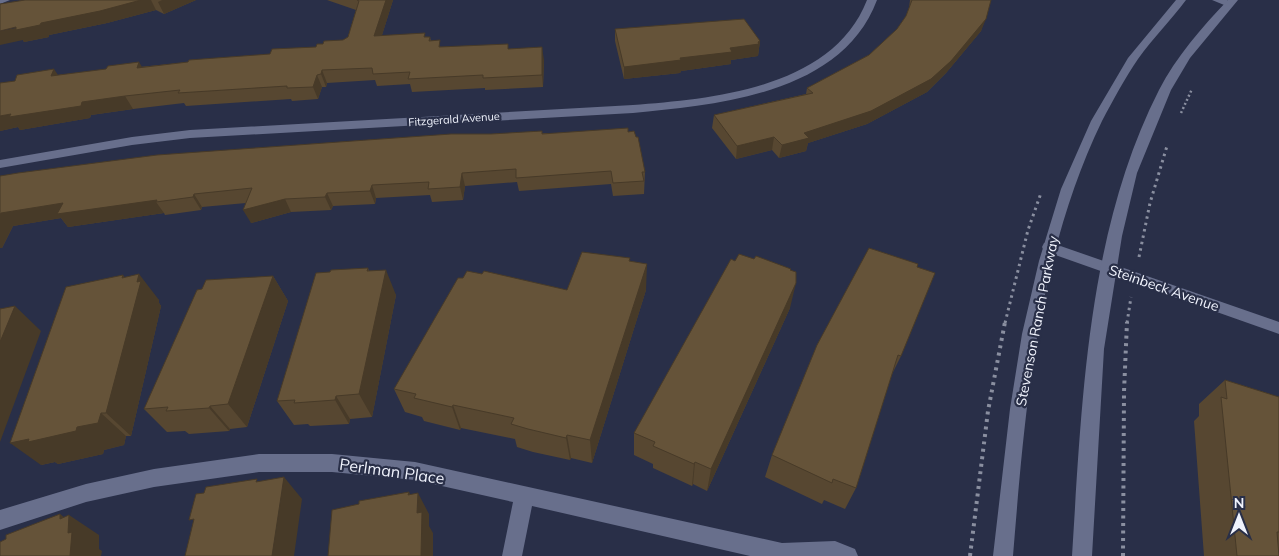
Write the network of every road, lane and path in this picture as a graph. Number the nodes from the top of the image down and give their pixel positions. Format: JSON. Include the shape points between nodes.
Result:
{"nodes":[{"id":1,"x":5,"y":0,"type":"edge"},
{"id":2,"x":872,"y":0,"type":"edge"},
{"id":3,"x":1181,"y":0,"type":"edge"},
{"id":4,"x":0,"y":1,"type":"edge"},
{"id":5,"x":1227,"y":1,"type":"edge"},
{"id":6,"x":0,"y":164,"type":"edge"},
{"id":7,"x":1049,"y":247,"type":"junction"},
{"id":8,"x":1110,"y":270,"type":"junction"},
{"id":9,"x":1279,"y":328,"type":"edge"},
{"id":10,"x":524,"y":496,"type":"junction"},
{"id":11,"x":0,"y":520,"type":"edge"},
{"id":12,"x":783,"y":555,"type":"edge"},
{"id":13,"x":512,"y":556,"type":"edge"},
{"id":14,"x":848,"y":556,"type":"edge"},
{"id":15,"x":1003,"y":556,"type":"edge"},
{"id":16,"x":1082,"y":556,"type":"edge"}],
"edges":[{"from":1,"to":4,"type":"street"},
{"from":2,"to":6,"type":"street","name":"Fitzgerald Avenue","via":[[858,28],[814,67],[783,83],[740,96],[633,109],[190,134]]},
{"from":3,"to":7,"type":"street","name":"Stevenson Ranch Parkway","via":[[1136,53],[1099,116],[1068,190]]},
{"from":5,"to":8,"type":"street","via":[[1165,90],[1131,174]]},
{"from":7,"to":8,"type":"street","name":"Steinbeck Avenue"},
{"from":7,"to":15,"type":"street","name":"Stevenson Ranch Parkway","via":[[1023,374]]},
{"from":8,"to":9,"type":"street","name":"Steinbeck Avenue"},
{"from":8,"to":16,"type":"street","via":[[1096,349]]},
{"from":10,"to":11,"type":"street","name":"Perlman Place","via":[[416,471],[358,464],[259,463],[154,478],[86,493]]},
{"from":10,"to":12,"type":"street","name":"Perlman Place"},
{"from":10,"to":13,"type":"street"},
{"from":12,"to":14,"type":"street","name":"Perlman Place","via":[[835,551]]}]}
